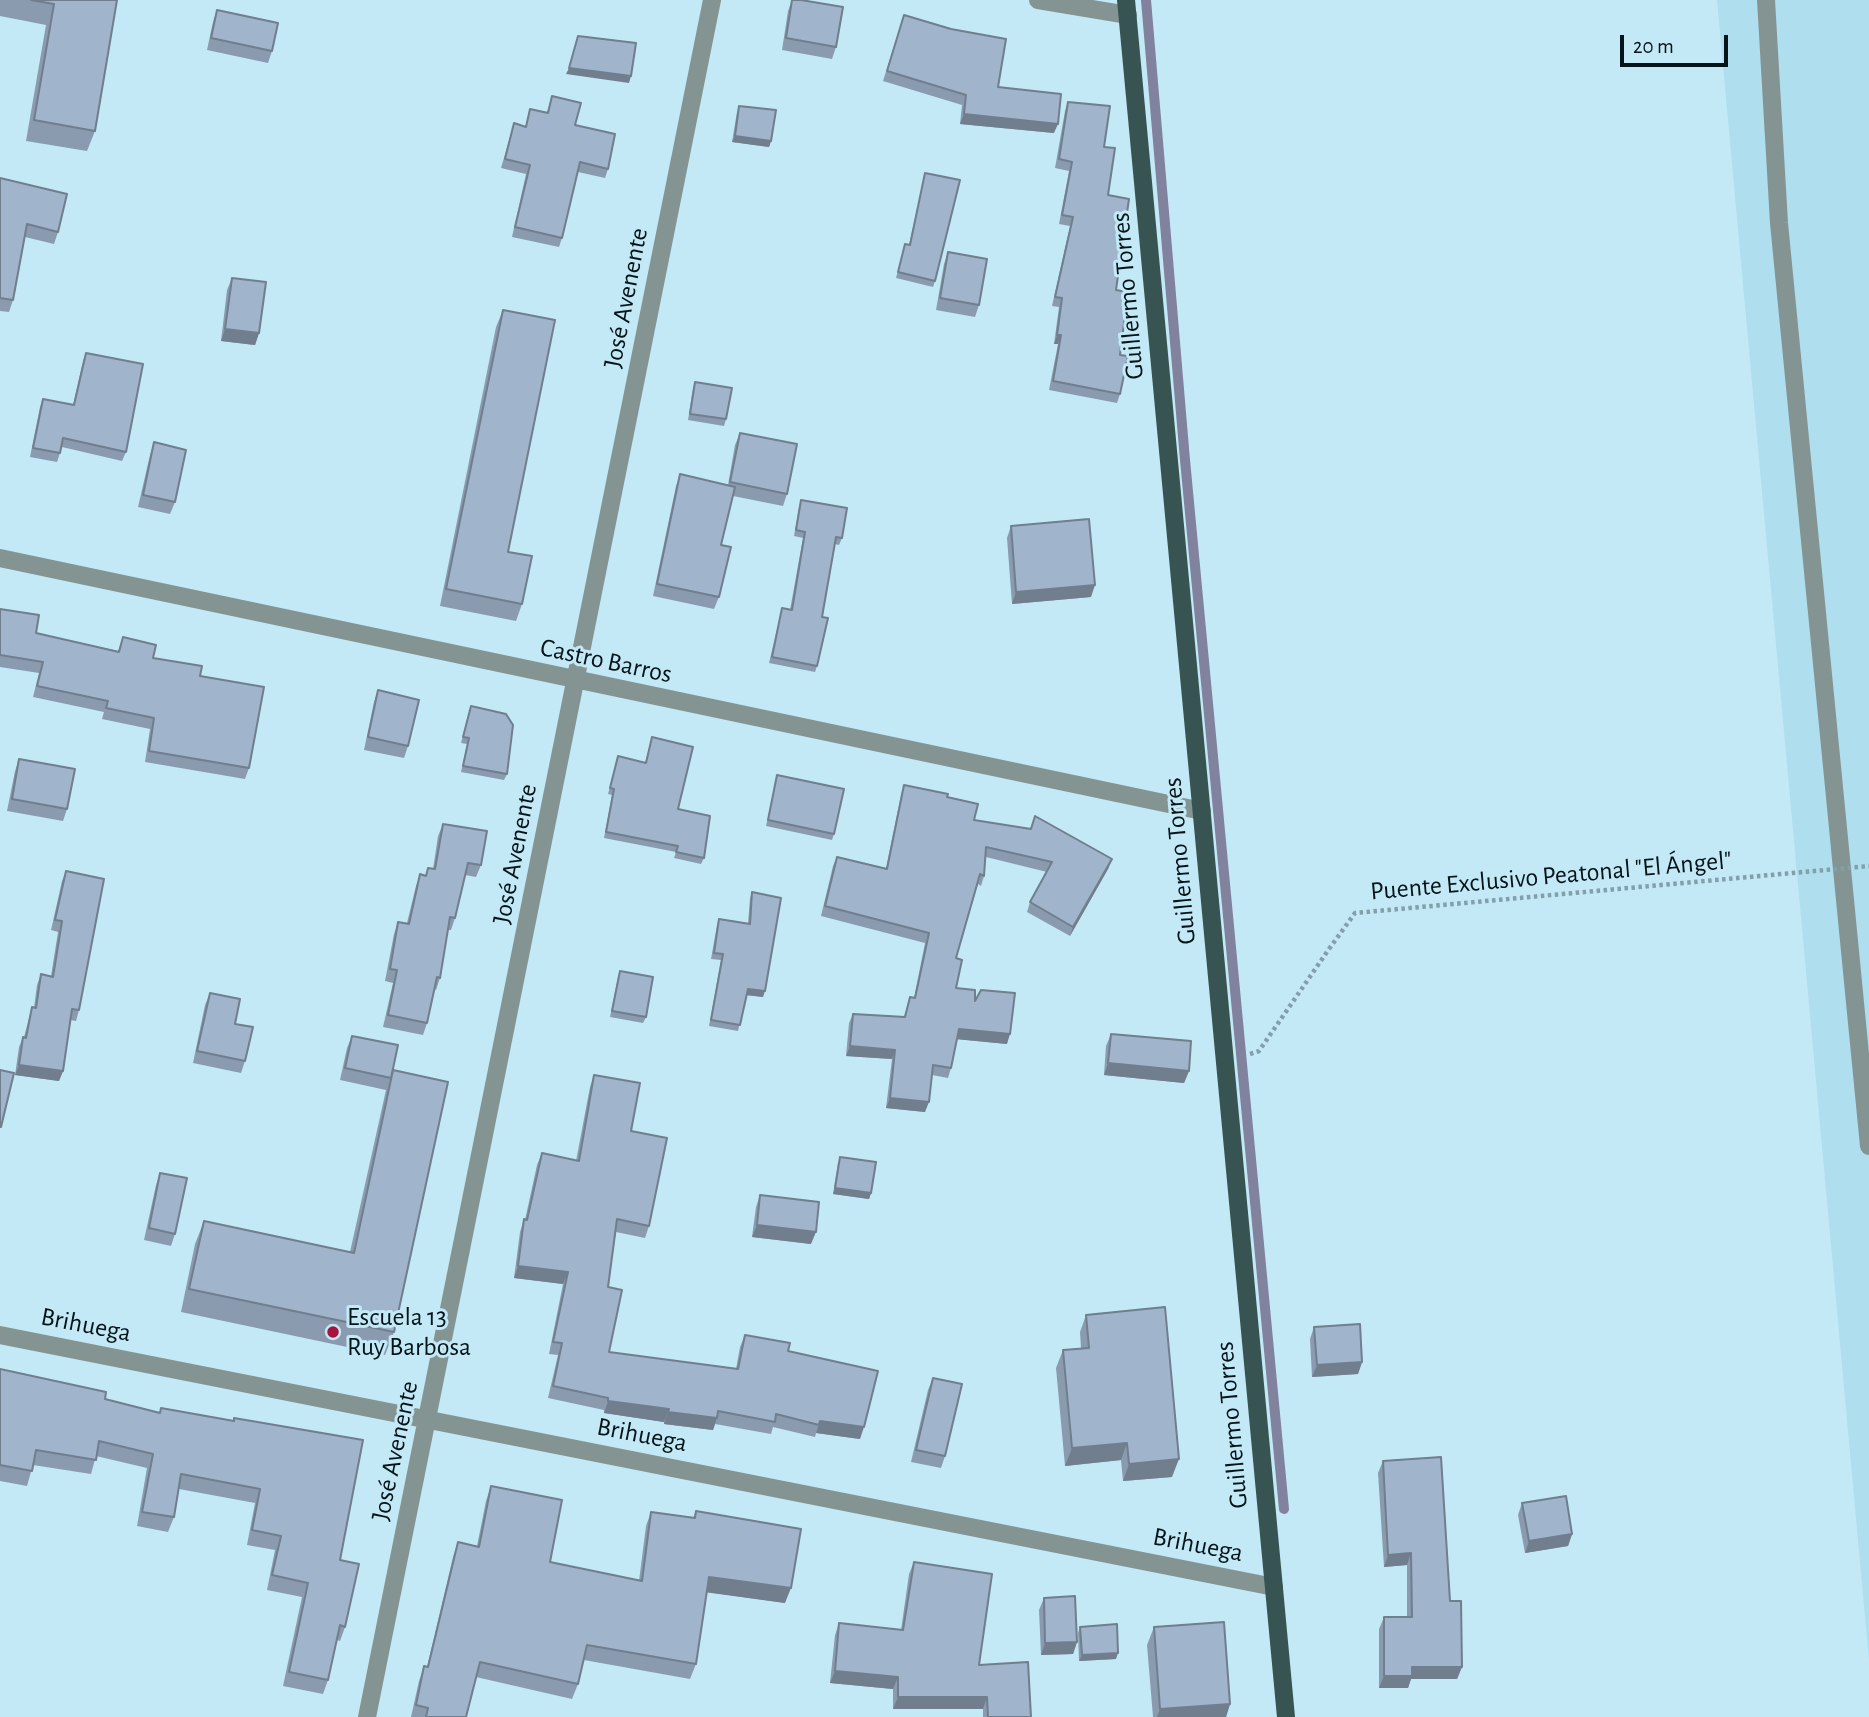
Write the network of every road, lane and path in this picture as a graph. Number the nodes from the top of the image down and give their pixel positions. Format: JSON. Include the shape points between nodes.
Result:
{"nodes":[{"id":1,"x":712,"y":0,"type":"edge"},
{"id":2,"x":1038,"y":0,"type":"edge"},
{"id":3,"x":1766,"y":0,"type":"edge"},
{"id":4,"x":1127,"y":7,"type":"edge"},
{"id":5,"x":0,"y":558,"type":"edge"},
{"id":6,"x":576,"y":681,"type":"junction"},
{"id":7,"x":1202,"y":811,"type":"junction"},
{"id":8,"x":1869,"y":866,"type":"edge"},
{"id":9,"x":1225,"y":1060,"type":"junction"},
{"id":10,"x":1869,"y":1146,"type":"edge"},
{"id":11,"x":0,"y":1335,"type":"edge"},
{"id":12,"x":428,"y":1420,"type":"junction"},
{"id":13,"x":1274,"y":1587,"type":"junction"},
{"id":14,"x":367,"y":1717,"type":"edge"},
{"id":15,"x":1286,"y":1717,"type":"edge"}],
"edges":[{"from":1,"to":6,"type":"street","name":"José Avenente"},
{"from":2,"to":4,"type":"street"},
{"from":3,"to":10,"type":"street","via":[[1782,250]]},
{"from":4,"to":7,"type":"main road","name":"Guillermo Torres"},
{"from":5,"to":6,"type":"street","name":"Castro Barros"},
{"from":6,"to":7,"type":"street","name":"Castro Barros"},
{"from":6,"to":12,"type":"street","name":"José Avenente"},
{"from":7,"to":9,"type":"main road","name":"Guillermo Torres"},
{"from":8,"to":9,"type":"path","name":"Puente Exclusivo Peatonal \"El Ángel\"","bridge":true,"via":[[1355,913],[1259,1051]]},
{"from":9,"to":13,"type":"main road","name":"Guillermo Torres"},
{"from":11,"to":12,"type":"street","name":"Brihuega"},
{"from":12,"to":13,"type":"street","name":"Brihuega"},
{"from":12,"to":14,"type":"street","name":"José Avenente"},
{"from":13,"to":15,"type":"main road","name":"Guillermo Torres"}]}
